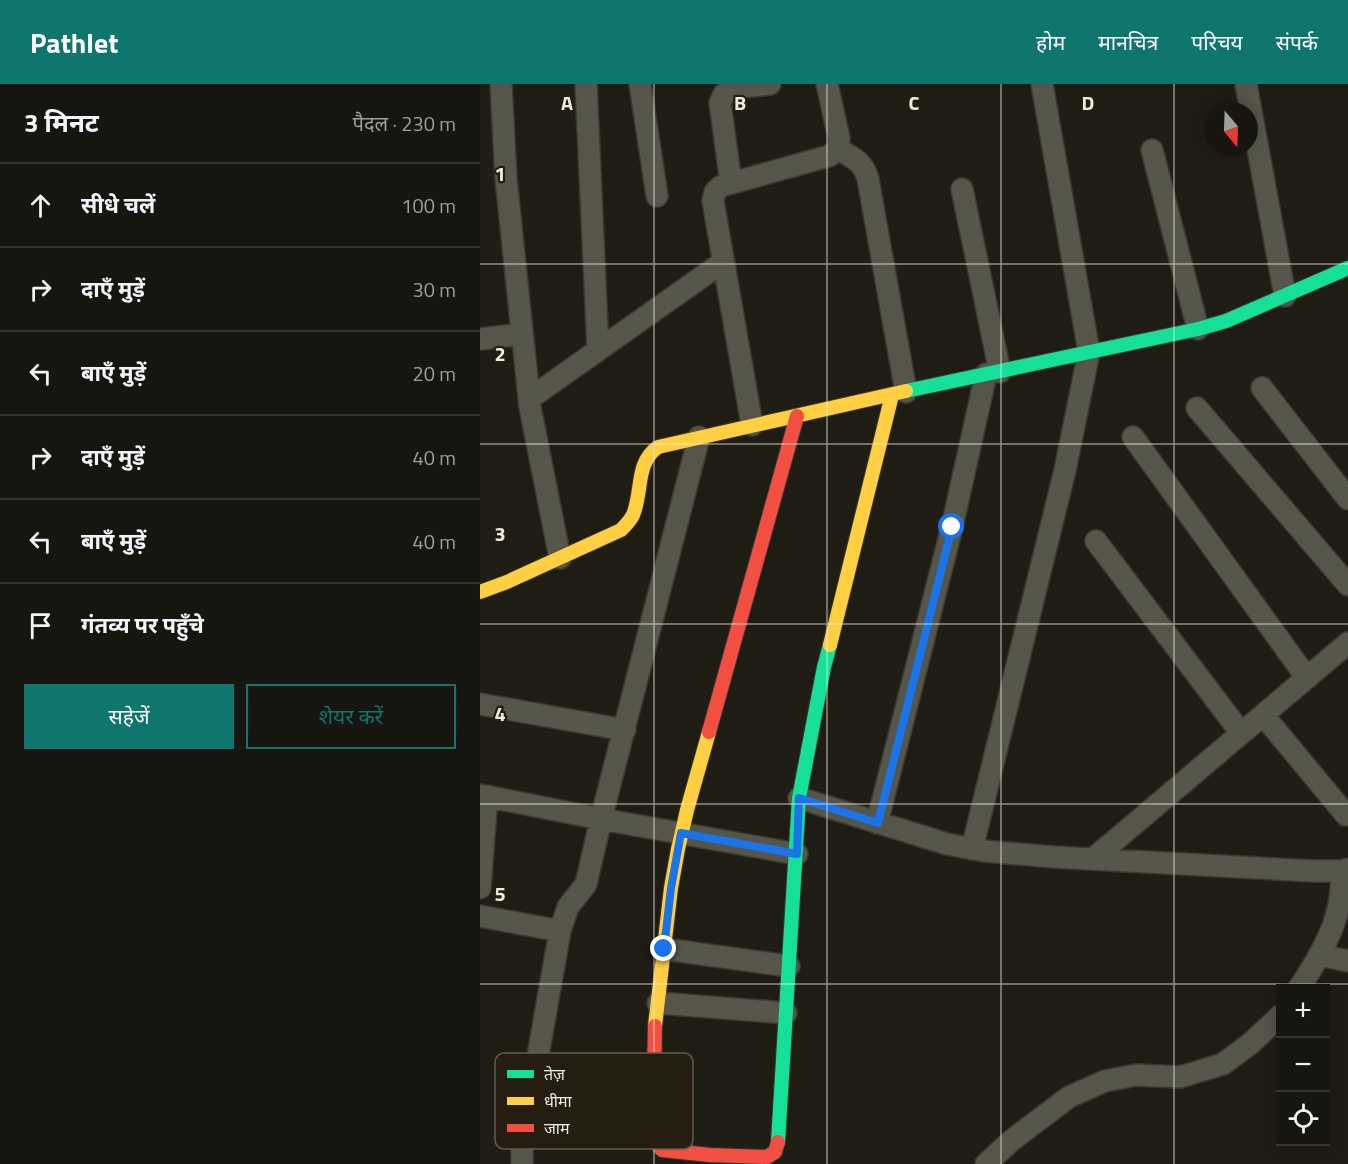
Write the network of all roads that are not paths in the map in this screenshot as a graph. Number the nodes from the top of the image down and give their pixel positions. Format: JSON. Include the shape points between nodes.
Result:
{"nodes":[{"id":1,"x":501,"y":84,"type":"edge"},
{"id":2,"x":586,"y":84,"type":"edge"},
{"id":3,"x":640,"y":84,"type":"edge"},
{"id":4,"x":770,"y":84,"type":"edge"},
{"id":5,"x":827,"y":84,"type":"edge"},
{"id":6,"x":1042,"y":84,"type":"edge"},
{"id":7,"x":1246,"y":84,"type":"edge"},
{"id":8,"x":837,"y":148,"type":"junction"},
{"id":9,"x":1152,"y":150,"type":"dead end"},
{"id":10,"x":730,"y":183,"type":"junction"},
{"id":11,"x":962,"y":189,"type":"dead end"},
{"id":12,"x":657,"y":196,"type":"dead end"},
{"id":13,"x":723,"y":262,"type":"junction"},
{"id":14,"x":1348,"y":268,"type":"edge"},
{"id":15,"x":1285,"y":296,"type":"junction"},
{"id":16,"x":1198,"y":329,"type":"junction"},
{"id":17,"x":522,"y":334,"type":"junction"},
{"id":18,"x":480,"y":339,"type":"edge"},
{"id":19,"x":598,"y":350,"type":"junction"},
{"id":20,"x":1089,"y":352,"type":"junction"},
{"id":21,"x":993,"y":373,"type":"junction"},
{"id":22,"x":1262,"y":388,"type":"dead end"},
{"id":23,"x":899,"y":393,"type":"junction"},
{"id":24,"x":529,"y":399,"type":"junction"},
{"id":25,"x":1197,"y":408,"type":"dead end"},
{"id":26,"x":796,"y":416,"type":"junction"},
{"id":27,"x":752,"y":425,"type":"junction"},
{"id":28,"x":1133,"y":437,"type":"dead end"},
{"id":29,"x":699,"y":438,"type":"junction"},
{"id":30,"x":1348,"y":499,"type":"edge"},
{"id":31,"x":1096,"y":542,"type":"dead end"},
{"id":32,"x":560,"y":558,"type":"junction"},
{"id":33,"x":1348,"y":585,"type":"edge"},
{"id":34,"x":480,"y":592,"type":"edge"},
{"id":35,"x":1348,"y":643,"type":"edge"},
{"id":36,"x":1307,"y":678,"type":"junction"},
{"id":37,"x":480,"y":704,"type":"edge"},
{"id":38,"x":1263,"y":715,"type":"junction"},
{"id":39,"x":625,"y":730,"type":"junction"},
{"id":40,"x":1241,"y":733,"type":"junction"},
{"id":41,"x":484,"y":795,"type":"edge"},
{"id":42,"x":799,"y":798,"type":"junction"},
{"id":43,"x":1346,"y":815,"type":"dead end"},
{"id":44,"x":601,"y":819,"type":"junction"},
{"id":45,"x":878,"y":823,"type":"junction"},
{"id":46,"x":681,"y":833,"type":"junction"},
{"id":47,"x":972,"y":849,"type":"junction"},
{"id":48,"x":797,"y":854,"type":"junction"},
{"id":49,"x":1093,"y":859,"type":"junction"},
{"id":50,"x":1346,"y":870,"type":"edge"},
{"id":51,"x":480,"y":888,"type":"edge"},
{"id":52,"x":1343,"y":909,"type":"edge"},
{"id":53,"x":480,"y":916,"type":"edge"},
{"id":54,"x":560,"y":931,"type":"junction"},
{"id":55,"x":664,"y":949,"type":"junction"},
{"id":56,"x":1319,"y":955,"type":"junction"},
{"id":57,"x":1348,"y":961,"type":"edge"},
{"id":58,"x":789,"y":966,"type":"junction"},
{"id":59,"x":1301,"y":984,"type":"edge"},
{"id":60,"x":657,"y":1003,"type":"junction"},
{"id":61,"x":786,"y":1013,"type":"junction"},
{"id":62,"x":1276,"y":1021,"type":"edge"},
{"id":63,"x":538,"y":1053,"type":"edge"},
{"id":64,"x":654,"y":1053,"type":"edge"},
{"id":65,"x":661,"y":1149,"type":"edge"},
{"id":66,"x":709,"y":1160,"type":"edge"},
{"id":67,"x":986,"y":1164,"type":"edge"}],
"edges":[{"from":1,"to":17,"type":"street"},
{"from":2,"to":19,"type":"street"},
{"from":3,"to":12,"type":"street"},
{"from":4,"to":10,"type":"street","via":[[732,88],[720,103]]},
{"from":5,"to":8,"type":"street","via":[[839,138]]},
{"from":6,"to":20,"type":"street"},
{"from":7,"to":15,"type":"street"},
{"from":8,"to":10,"type":"street","via":[[830,156]]},
{"from":8,"to":23,"type":"street","via":[[860,162],[868,179]]},
{"from":9,"to":16,"type":"street"},
{"from":10,"to":13,"type":"street","via":[[715,192],[713,201]]},
{"from":11,"to":21,"type":"street"},
{"from":13,"to":19,"type":"street"},
{"from":13,"to":27,"type":"street"},
{"from":14,"to":15,"type":"street"},
{"from":15,"to":16,"type":"street"},
{"from":16,"to":20,"type":"street"},
{"from":17,"to":18,"type":"street"},
{"from":17,"to":24,"type":"street"},
{"from":19,"to":24,"type":"street"},
{"from":20,"to":21,"type":"street"},
{"from":20,"to":47,"type":"street","via":[[1065,470]]},
{"from":21,"to":23,"type":"street"},
{"from":21,"to":45,"type":"street"},
{"from":22,"to":30,"type":"street"},
{"from":23,"to":26,"type":"street"},
{"from":23,"to":42,"type":"street","via":[[824,667]]},
{"from":24,"to":32,"type":"street"},
{"from":25,"to":33,"type":"street"},
{"from":26,"to":27,"type":"street"},
{"from":26,"to":46,"type":"street"},
{"from":27,"to":29,"type":"street"},
{"from":28,"to":36,"type":"street"},
{"from":29,"to":32,"type":"street","via":[[651,452],[645,460],[629,522],[621,530]]},
{"from":29,"to":39,"type":"street"},
{"from":31,"to":40,"type":"street"},
{"from":32,"to":34,"type":"street"},
{"from":35,"to":36,"type":"street"},
{"from":36,"to":38,"type":"street"},
{"from":37,"to":39,"type":"street"},
{"from":38,"to":40,"type":"street"},
{"from":38,"to":43,"type":"street"},
{"from":39,"to":44,"type":"street"},
{"from":40,"to":49,"type":"street"},
{"from":41,"to":44,"type":"street"},
{"from":41,"to":51,"type":"street"},
{"from":42,"to":45,"type":"street"},
{"from":42,"to":48,"type":"street"},
{"from":44,"to":46,"type":"street"},
{"from":44,"to":54,"type":"street","via":[[586,884],[568,907]]},
{"from":45,"to":47,"type":"street"},
{"from":46,"to":48,"type":"street"},
{"from":46,"to":55,"type":"street"},
{"from":47,"to":49,"type":"street"},
{"from":48,"to":58,"type":"street"},
{"from":49,"to":50,"type":"street"},
{"from":50,"to":52,"type":"street"},
{"from":52,"to":56,"type":"street"},
{"from":53,"to":54,"type":"street"},
{"from":54,"to":63,"type":"street"},
{"from":55,"to":58,"type":"street"},
{"from":55,"to":60,"type":"street"},
{"from":56,"to":57,"type":"street"},
{"from":56,"to":59,"type":"street"},
{"from":58,"to":61,"type":"street"},
{"from":60,"to":61,"type":"street"},
{"from":60,"to":64,"type":"street"},
{"from":61,"to":66,"type":"street","via":[[775,1152],[767,1157]]},
{"from":62,"to":67,"type":"street","via":[[1223,1064],[1180,1077],[1136,1075],[1105,1081],[1069,1097]]},
{"from":65,"to":66,"type":"street"}]}
